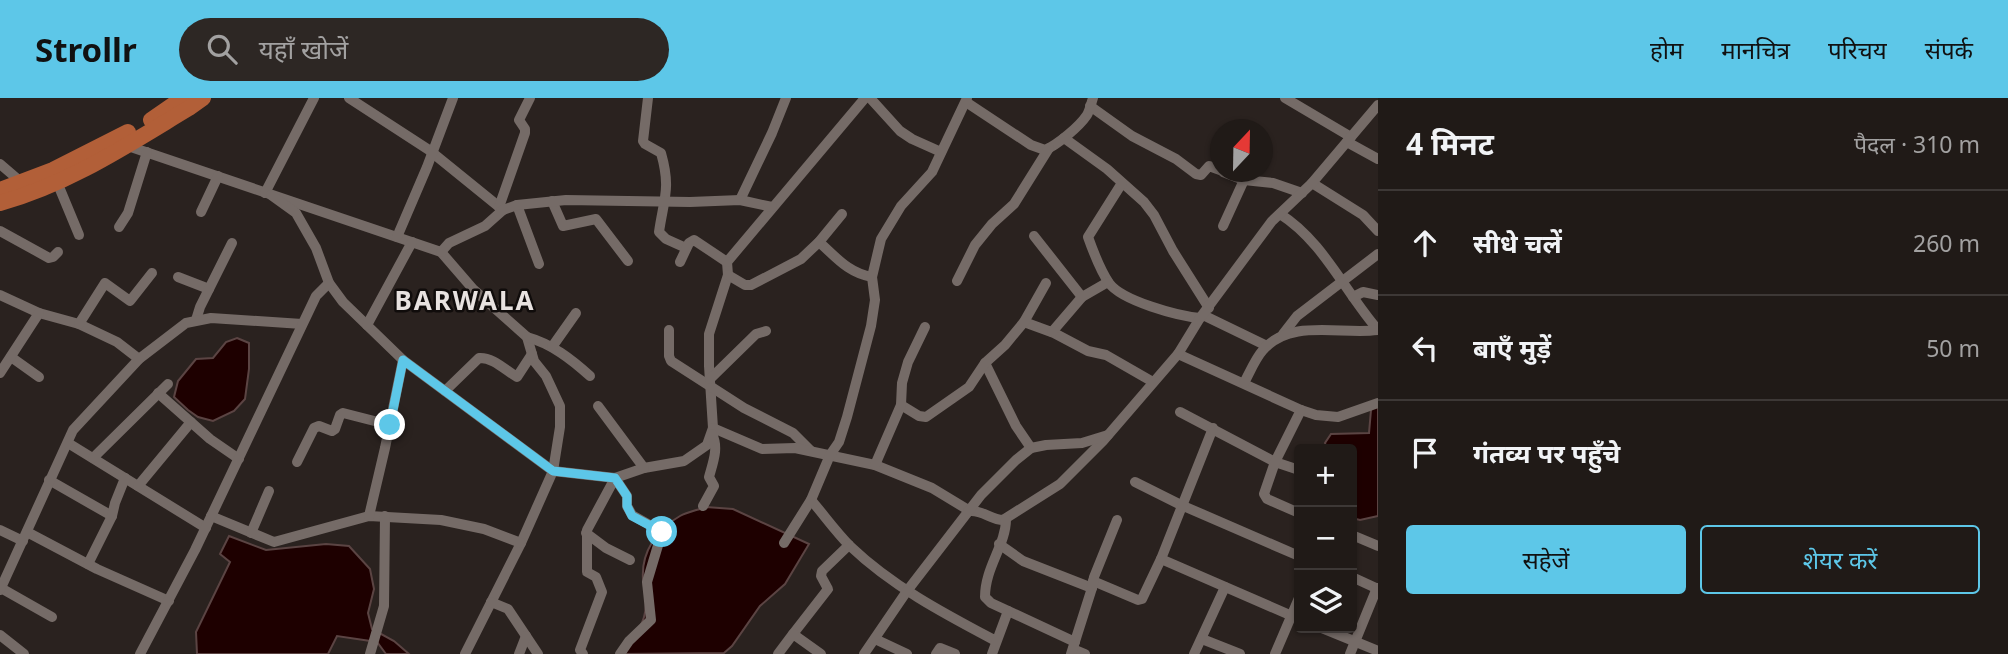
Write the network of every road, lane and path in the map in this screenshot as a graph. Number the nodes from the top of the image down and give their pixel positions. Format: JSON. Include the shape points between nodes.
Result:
{"nodes":[{"id":1,"x":183,"y":98,"type":"edge"},
{"id":2,"x":203,"y":98,"type":"edge"},
{"id":3,"x":314,"y":98,"type":"edge"},
{"id":4,"x":349,"y":98,"type":"edge"},
{"id":5,"x":453,"y":98,"type":"edge"},
{"id":6,"x":530,"y":98,"type":"edge"},
{"id":7,"x":648,"y":98,"type":"edge"},
{"id":8,"x":786,"y":98,"type":"edge"},
{"id":9,"x":867,"y":98,"type":"edge"},
{"id":10,"x":1285,"y":98,"type":"edge"},
{"id":11,"x":966,"y":100,"type":"edge"},
{"id":12,"x":1092,"y":102,"type":"edge"},
{"id":13,"x":1378,"y":105,"type":"edge"},
{"id":14,"x":1064,"y":138,"type":"junction"},
{"id":15,"x":1349,"y":140,"type":"junction"},
{"id":16,"x":121,"y":142,"type":"junction"},
{"id":17,"x":1049,"y":148,"type":"junction"},
{"id":18,"x":147,"y":152,"type":"junction"},
{"id":19,"x":432,"y":152,"type":"junction"},
{"id":20,"x":941,"y":152,"type":"junction"},
{"id":21,"x":1378,"y":159,"type":"edge"},
{"id":22,"x":0,"y":164,"type":"edge"},
{"id":23,"x":1210,"y":166,"type":"edge"},
{"id":24,"x":218,"y":176,"type":"junction"},
{"id":25,"x":21,"y":182,"type":"junction"},
{"id":26,"x":57,"y":182,"type":"junction"},
{"id":27,"x":1243,"y":182,"type":"edge"},
{"id":28,"x":1263,"y":182,"type":"edge"},
{"id":29,"x":1122,"y":183,"type":"junction"},
{"id":30,"x":1312,"y":183,"type":"junction"},
{"id":31,"x":0,"y":190,"type":"edge"},
{"id":32,"x":1302,"y":193,"type":"junction"},
{"id":33,"x":268,"y":194,"type":"junction"},
{"id":34,"x":740,"y":200,"type":"junction"},
{"id":35,"x":552,"y":201,"type":"junction"},
{"id":36,"x":666,"y":201,"type":"junction"},
{"id":37,"x":0,"y":203,"type":"edge"},
{"id":38,"x":517,"y":205,"type":"junction"},
{"id":39,"x":772,"y":207,"type":"junction"},
{"id":40,"x":501,"y":208,"type":"junction"},
{"id":41,"x":201,"y":212,"type":"dead end"},
{"id":42,"x":842,"y":214,"type":"dead end"},
{"id":43,"x":1280,"y":214,"type":"junction"},
{"id":44,"x":1223,"y":226,"type":"dead end"},
{"id":45,"x":119,"y":228,"type":"dead end"},
{"id":46,"x":0,"y":231,"type":"edge"},
{"id":47,"x":1378,"y":231,"type":"edge"},
{"id":48,"x":79,"y":234,"type":"dead end"},
{"id":49,"x":1034,"y":236,"type":"dead end"},
{"id":50,"x":397,"y":237,"type":"junction"},
{"id":51,"x":412,"y":242,"type":"junction"},
{"id":52,"x":819,"y":242,"type":"junction"},
{"id":53,"x":232,"y":243,"type":"dead end"},
{"id":54,"x":685,"y":248,"type":"junction"},
{"id":55,"x":58,"y":252,"type":"dead end"},
{"id":56,"x":441,"y":252,"type":"junction"},
{"id":57,"x":1378,"y":254,"type":"edge"},
{"id":58,"x":628,"y":261,"type":"dead end"},
{"id":59,"x":680,"y":262,"type":"dead end"},
{"id":60,"x":727,"y":262,"type":"junction"},
{"id":61,"x":539,"y":264,"type":"dead end"},
{"id":62,"x":152,"y":273,"type":"dead end"},
{"id":63,"x":728,"y":275,"type":"junction"},
{"id":64,"x":178,"y":276,"type":"dead end"},
{"id":65,"x":872,"y":277,"type":"junction"},
{"id":66,"x":957,"y":281,"type":"dead end"},
{"id":67,"x":1108,"y":282,"type":"junction"},
{"id":68,"x":1342,"y":282,"type":"junction"},
{"id":69,"x":1046,"y":283,"type":"dead end"},
{"id":70,"x":329,"y":284,"type":"junction"},
{"id":71,"x":209,"y":289,"type":"junction"},
{"id":72,"x":0,"y":295,"type":"edge"},
{"id":73,"x":1378,"y":295,"type":"edge"},
{"id":74,"x":1082,"y":297,"type":"junction"},
{"id":75,"x":1353,"y":297,"type":"junction"},
{"id":76,"x":39,"y":313,"type":"junction"},
{"id":77,"x":576,"y":313,"type":"dead end"},
{"id":78,"x":1204,"y":314,"type":"junction"},
{"id":79,"x":196,"y":320,"type":"junction"},
{"id":80,"x":1024,"y":323,"type":"junction"},
{"id":81,"x":79,"y":324,"type":"junction"},
{"id":82,"x":302,"y":324,"type":"junction"},
{"id":83,"x":367,"y":325,"type":"junction"},
{"id":84,"x":925,"y":327,"type":"dead end"},
{"id":85,"x":669,"y":330,"type":"dead end"},
{"id":86,"x":1378,"y":330,"type":"edge"},
{"id":87,"x":766,"y":331,"type":"dead end"},
{"id":88,"x":1052,"y":332,"type":"junction"},
{"id":89,"x":1282,"y":334,"type":"junction"},
{"id":90,"x":527,"y":337,"type":"junction"},
{"id":91,"x":1267,"y":346,"type":"junction"},
{"id":92,"x":552,"y":347,"type":"junction"},
{"id":93,"x":532,"y":354,"type":"junction"},
{"id":94,"x":1178,"y":354,"type":"junction"},
{"id":95,"x":11,"y":356,"type":"junction"},
{"id":96,"x":139,"y":359,"type":"junction"},
{"id":97,"x":403,"y":360,"type":"junction"},
{"id":98,"x":985,"y":363,"type":"junction"},
{"id":99,"x":0,"y":373,"type":"edge"},
{"id":100,"x":590,"y":376,"type":"dead end"},
{"id":101,"x":40,"y":377,"type":"dead end"},
{"id":102,"x":710,"y":382,"type":"junction"},
{"id":103,"x":1153,"y":382,"type":"junction"},
{"id":104,"x":1244,"y":383,"type":"junction"},
{"id":105,"x":168,"y":384,"type":"dead end"},
{"id":106,"x":445,"y":391,"type":"junction"},
{"id":107,"x":158,"y":393,"type":"junction"},
{"id":108,"x":1378,"y":403,"type":"edge"},
{"id":109,"x":901,"y":405,"type":"junction"},
{"id":110,"x":598,"y":406,"type":"dead end"},
{"id":111,"x":1301,"y":410,"type":"junction"},
{"id":112,"x":1180,"y":412,"type":"dead end"},
{"id":113,"x":191,"y":422,"type":"junction"},
{"id":114,"x":390,"y":425,"type":"junction"},
{"id":115,"x":1213,"y":428,"type":"junction"},
{"id":116,"x":712,"y":431,"type":"junction"},
{"id":117,"x":1108,"y":435,"type":"junction"},
{"id":118,"x":68,"y":443,"type":"junction"},
{"id":119,"x":1031,"y":448,"type":"junction"},
{"id":120,"x":812,"y":451,"type":"junction"},
{"id":121,"x":830,"y":455,"type":"junction"},
{"id":122,"x":93,"y":458,"type":"junction"},
{"id":123,"x":239,"y":459,"type":"junction"},
{"id":124,"x":297,"y":462,"type":"dead end"},
{"id":125,"x":1275,"y":462,"type":"junction"},
{"id":126,"x":875,"y":465,"type":"junction"},
{"id":127,"x":644,"y":468,"type":"junction"},
{"id":128,"x":1294,"y":468,"type":"edge"},
{"id":129,"x":553,"y":471,"type":"junction"},
{"id":130,"x":125,"y":478,"type":"junction"},
{"id":131,"x":615,"y":478,"type":"junction"},
{"id":132,"x":50,"y":480,"type":"junction"},
{"id":133,"x":1135,"y":482,"type":"dead end"},
{"id":134,"x":138,"y":486,"type":"junction"},
{"id":135,"x":269,"y":491,"type":"dead end"},
{"id":136,"x":811,"y":500,"type":"junction"},
{"id":137,"x":1181,"y":505,"type":"junction"},
{"id":138,"x":704,"y":506,"type":"dead end"},
{"id":139,"x":970,"y":511,"type":"junction"},
{"id":140,"x":1294,"y":511,"type":"edge"},
{"id":141,"x":112,"y":516,"type":"junction"},
{"id":142,"x":211,"y":516,"type":"junction"},
{"id":143,"x":369,"y":516,"type":"junction"},
{"id":144,"x":385,"y":516,"type":"junction"},
{"id":145,"x":1006,"y":519,"type":"junction"},
{"id":146,"x":1117,"y":520,"type":"dead end"},
{"id":147,"x":206,"y":528,"type":"junction"},
{"id":148,"x":0,"y":530,"type":"edge"},
{"id":149,"x":251,"y":533,"type":"junction"},
{"id":150,"x":586,"y":533,"type":"junction"},
{"id":151,"x":1357,"y":536,"type":"edge"},
{"id":152,"x":25,"y":537,"type":"junction"},
{"id":153,"x":521,"y":543,"type":"junction"},
{"id":154,"x":784,"y":543,"type":"dead end"},
{"id":155,"x":999,"y":544,"type":"junction"},
{"id":156,"x":849,"y":545,"type":"junction"},
{"id":157,"x":1378,"y":545,"type":"edge"},
{"id":158,"x":1294,"y":554,"type":"edge"},
{"id":159,"x":1161,"y":559,"type":"junction"},
{"id":160,"x":630,"y":560,"type":"dead end"},
{"id":161,"x":88,"y":564,"type":"junction"},
{"id":162,"x":1357,"y":579,"type":"edge"},
{"id":163,"x":1092,"y":585,"type":"junction"},
{"id":164,"x":1225,"y":587,"type":"junction"},
{"id":165,"x":0,"y":589,"type":"edge"},
{"id":166,"x":1378,"y":589,"type":"edge"},
{"id":167,"x":907,"y":591,"type":"junction"},
{"id":168,"x":169,"y":601,"type":"junction"},
{"id":169,"x":491,"y":602,"type":"junction"},
{"id":170,"x":1008,"y":611,"type":"junction"},
{"id":171,"x":1294,"y":616,"type":"edge"},
{"id":172,"x":52,"y":617,"type":"dead end"},
{"id":173,"x":1294,"y":621,"type":"edge"},
{"id":174,"x":1335,"y":633,"type":"edge"},
{"id":175,"x":793,"y":634,"type":"junction"},
{"id":176,"x":0,"y":635,"type":"edge"},
{"id":177,"x":526,"y":636,"type":"junction"},
{"id":178,"x":875,"y":639,"type":"junction"},
{"id":179,"x":1202,"y":639,"type":"junction"},
{"id":180,"x":996,"y":641,"type":"junction"},
{"id":181,"x":1356,"y":641,"type":"junction"},
{"id":182,"x":1073,"y":648,"type":"edge"},
{"id":183,"x":1378,"y":651,"type":"edge"},
{"id":184,"x":144,"y":653,"type":"edge"},
{"id":185,"x":24,"y":654,"type":"edge"},
{"id":186,"x":369,"y":654,"type":"edge"},
{"id":187,"x":465,"y":654,"type":"edge"},
{"id":188,"x":519,"y":654,"type":"edge"},
{"id":189,"x":538,"y":654,"type":"edge"},
{"id":190,"x":583,"y":654,"type":"edge"},
{"id":191,"x":620,"y":654,"type":"edge"},
{"id":192,"x":778,"y":654,"type":"edge"},
{"id":193,"x":821,"y":654,"type":"edge"},
{"id":194,"x":863,"y":654,"type":"edge"},
{"id":195,"x":906,"y":654,"type":"edge"},
{"id":196,"x":936,"y":654,"type":"edge"},
{"id":197,"x":955,"y":654,"type":"edge"},
{"id":198,"x":992,"y":654,"type":"edge"},
{"id":199,"x":1085,"y":654,"type":"edge"},
{"id":200,"x":1194,"y":654,"type":"edge"},
{"id":201,"x":1240,"y":654,"type":"edge"},
{"id":202,"x":1275,"y":654,"type":"edge"},
{"id":203,"x":1350,"y":654,"type":"edge"}],
"edges":[{"from":1,"to":16,"type":"main road"},
{"from":2,"to":16,"type":"main road"},
{"from":3,"to":33,"type":"street"},
{"from":4,"to":19,"type":"street"},
{"from":5,"to":19,"type":"street"},
{"from":6,"to":40,"type":"street","via":[[519,120],[525,133]]},
{"from":7,"to":36,"type":"street","via":[[643,141],[661,152],[667,176]]},
{"from":8,"to":34,"type":"street"},
{"from":9,"to":20,"type":"street","via":[[900,131]]},
{"from":9,"to":39,"type":"street"},
{"from":10,"to":15,"type":"street"},
{"from":11,"to":17,"type":"street","via":[[1035,148]]},
{"from":11,"to":20,"type":"street"},
{"from":12,"to":14,"type":"street","via":[[1086,116]]},
{"from":12,"to":23,"type":"street","via":[[1132,136],[1196,174]]},
{"from":13,"to":15,"type":"street"},
{"from":14,"to":17,"type":"street"},
{"from":14,"to":29,"type":"street"},
{"from":15,"to":21,"type":"street"},
{"from":15,"to":30,"type":"street"},
{"from":16,"to":18,"type":"street"},
{"from":16,"to":25,"type":"main road"},
{"from":16,"to":26,"type":"main road","via":[[81,172]]},
{"from":17,"to":66,"type":"street","via":[[1014,204],[975,245]]},
{"from":18,"to":24,"type":"street"},
{"from":18,"to":45,"type":"street"},
{"from":19,"to":40,"type":"street"},
{"from":19,"to":50,"type":"street"},
{"from":20,"to":65,"type":"street","via":[[929,177],[885,231]]},
{"from":22,"to":25,"type":"street"},
{"from":24,"to":33,"type":"street"},
{"from":24,"to":41,"type":"street"},
{"from":25,"to":31,"type":"main road"},
{"from":26,"to":37,"type":"main road"},
{"from":26,"to":48,"type":"street"},
{"from":27,"to":44,"type":"street"},
{"from":28,"to":32,"type":"street"},
{"from":29,"to":67,"type":"street","via":[[1088,237]]},
{"from":29,"to":78,"type":"street","via":[[1154,215]]},
{"from":30,"to":32,"type":"street"},
{"from":30,"to":47,"type":"street","via":[[1363,215]]},
{"from":32,"to":43,"type":"street"},
{"from":33,"to":50,"type":"street"},
{"from":33,"to":70,"type":"street","via":[[296,213]]},
{"from":34,"to":36,"type":"street"},
{"from":34,"to":39,"type":"street"},
{"from":35,"to":36,"type":"street"},
{"from":35,"to":38,"type":"street"},
{"from":35,"to":58,"type":"street","via":[[563,226],[596,219]]},
{"from":36,"to":54,"type":"street","via":[[659,232]]},
{"from":38,"to":40,"type":"street"},
{"from":38,"to":61,"type":"street"},
{"from":39,"to":60,"type":"street"},
{"from":40,"to":56,"type":"street","via":[[492,221],[449,243]]},
{"from":42,"to":52,"type":"street"},
{"from":43,"to":68,"type":"street","via":[[1299,228]]},
{"from":43,"to":78,"type":"street"},
{"from":46,"to":55,"type":"street","via":[[49,258]]},
{"from":49,"to":74,"type":"street"},
{"from":50,"to":51,"type":"street"},
{"from":51,"to":56,"type":"street"},
{"from":51,"to":83,"type":"street"},
{"from":52,"to":63,"type":"street","via":[[801,260],[754,284],[745,285]]},
{"from":52,"to":65,"type":"street","via":[[855,273]]},
{"from":53,"to":71,"type":"street"},
{"from":54,"to":59,"type":"street"},
{"from":54,"to":60,"type":"street","via":[[695,241]]},
{"from":56,"to":90,"type":"street","via":[[473,289]]},
{"from":57,"to":68,"type":"street"},
{"from":60,"to":63,"type":"street"},
{"from":62,"to":81,"type":"street","via":[[130,301],[105,283]]},
{"from":63,"to":102,"type":"street","via":[[709,334]]},
{"from":64,"to":71,"type":"street"},
{"from":65,"to":121,"type":"street","via":[[875,300],[868,339],[839,442]]},
{"from":67,"to":74,"type":"street"},
{"from":67,"to":78,"type":"street","via":[[1155,308],[1184,317]]},
{"from":68,"to":75,"type":"street"},
{"from":68,"to":89,"type":"street","via":[[1297,316]]},
{"from":69,"to":80,"type":"street"},
{"from":70,"to":82,"type":"street","via":[[316,296]]},
{"from":70,"to":83,"type":"street"},
{"from":71,"to":79,"type":"street"},
{"from":72,"to":76,"type":"street"},
{"from":73,"to":75,"type":"street","via":[[1363,292]]},
{"from":74,"to":88,"type":"street"},
{"from":75,"to":86,"type":"street"},
{"from":76,"to":81,"type":"street"},
{"from":76,"to":95,"type":"street"},
{"from":77,"to":92,"type":"street"},
{"from":78,"to":91,"type":"street"},
{"from":78,"to":94,"type":"street"},
{"from":79,"to":82,"type":"street","via":[[211,317]]},
{"from":79,"to":96,"type":"street"},
{"from":80,"to":88,"type":"street"},
{"from":80,"to":98,"type":"street"},
{"from":81,"to":96,"type":"street","via":[[117,342]]},
{"from":82,"to":123,"type":"street"},
{"from":83,"to":97,"type":"street"},
{"from":84,"to":109,"type":"street","via":[[908,362]]},
{"from":85,"to":102,"type":"street","via":[[670,359]]},
{"from":86,"to":89,"type":"street"},
{"from":87,"to":102,"type":"street","via":[[756,334]]},
{"from":88,"to":103,"type":"street"},
{"from":89,"to":91,"type":"street"},
{"from":90,"to":92,"type":"street"},
{"from":90,"to":93,"type":"street"},
{"from":91,"to":104,"type":"street"},
{"from":92,"to":100,"type":"street"},
{"from":93,"to":106,"type":"street","via":[[517,377],[492,360],[479,358]]},
{"from":93,"to":129,"type":"street","via":[[559,406]]},
{"from":94,"to":103,"type":"street"},
{"from":94,"to":104,"type":"street"},
{"from":95,"to":99,"type":"street"},
{"from":95,"to":101,"type":"street"},
{"from":96,"to":118,"type":"street","via":[[72,430]]},
{"from":97,"to":106,"type":"street"},
{"from":97,"to":114,"type":"street"},
{"from":98,"to":109,"type":"street","via":[[966,390],[926,417]]},
{"from":98,"to":119,"type":"street"},
{"from":102,"to":116,"type":"street"},
{"from":102,"to":120,"type":"street","via":[[744,408],[793,433]]},
{"from":103,"to":117,"type":"street"},
{"from":104,"to":111,"type":"street"},
{"from":105,"to":107,"type":"street"},
{"from":106,"to":129,"type":"street"},
{"from":107,"to":113,"type":"street"},
{"from":107,"to":122,"type":"street"},
{"from":108,"to":111,"type":"street","via":[[1338,417]]},
{"from":109,"to":126,"type":"street"},
{"from":110,"to":127,"type":"street"},
{"from":111,"to":125,"type":"street"},
{"from":112,"to":115,"type":"street"},
{"from":113,"to":123,"type":"street"},
{"from":113,"to":134,"type":"street"},
{"from":114,"to":124,"type":"street","via":[[340,415],[332,431],[314,428]]},
{"from":114,"to":143,"type":"street"},
{"from":115,"to":125,"type":"street"},
{"from":115,"to":137,"type":"street"},
{"from":116,"to":120,"type":"street","via":[[762,449]]},
{"from":116,"to":127,"type":"street","via":[[703,449],[690,459]]},
{"from":116,"to":138,"type":"street","via":[[715,452],[709,477],[714,486]]},
{"from":117,"to":119,"type":"street","via":[[1082,443]]},
{"from":117,"to":145,"type":"street","via":[[1060,484]]},
{"from":118,"to":122,"type":"street"},
{"from":118,"to":132,"type":"street"},
{"from":119,"to":139,"type":"street"},
{"from":120,"to":121,"type":"street"},
{"from":121,"to":126,"type":"street"},
{"from":121,"to":136,"type":"street"},
{"from":122,"to":130,"type":"street"},
{"from":123,"to":142,"type":"street"},
{"from":125,"to":128,"type":"street"},
{"from":125,"to":140,"type":"street","via":[[1265,497]]},
{"from":126,"to":139,"type":"street","via":[[932,488]]},
{"from":127,"to":131,"type":"street"},
{"from":129,"to":131,"type":"street"},
{"from":129,"to":153,"type":"street"},
{"from":130,"to":134,"type":"street"},
{"from":130,"to":141,"type":"street"},
{"from":131,"to":150,"type":"street"},
{"from":131,"to":191,"type":"street","via":[[627,496],[632,516],[662,532],[647,582],[651,620]]},
{"from":132,"to":141,"type":"street"},
{"from":132,"to":152,"type":"street"},
{"from":133,"to":137,"type":"street"},
{"from":134,"to":147,"type":"street"},
{"from":135,"to":149,"type":"street"},
{"from":136,"to":154,"type":"street"},
{"from":136,"to":156,"type":"street"},
{"from":137,"to":158,"type":"street"},
{"from":137,"to":159,"type":"street"},
{"from":139,"to":145,"type":"street"},
{"from":139,"to":167,"type":"street"},
{"from":141,"to":161,"type":"street"},
{"from":142,"to":147,"type":"street"},
{"from":142,"to":149,"type":"street"},
{"from":143,"to":144,"type":"street"},
{"from":143,"to":149,"type":"street","via":[[274,542]]},
{"from":144,"to":153,"type":"street","via":[[441,520]]},
{"from":144,"to":186,"type":"street","via":[[384,606]]},
{"from":145,"to":155,"type":"street"},
{"from":146,"to":163,"type":"street"},
{"from":147,"to":168,"type":"street"},
{"from":148,"to":152,"type":"street"},
{"from":150,"to":160,"type":"street"},
{"from":150,"to":190,"type":"street","via":[[587,572],[596,577],[602,592],[580,650]]},
{"from":151,"to":157,"type":"street"},
{"from":152,"to":161,"type":"street"},
{"from":152,"to":165,"type":"street"},
{"from":153,"to":169,"type":"street"},
{"from":155,"to":163,"type":"street","via":[[1023,561]]},
{"from":155,"to":170,"type":"street","via":[[984,595]]},
{"from":156,"to":167,"type":"street"},
{"from":156,"to":175,"type":"street","via":[[822,571],[828,590]]},
{"from":159,"to":163,"type":"street","via":[[1140,600]]},
{"from":159,"to":164,"type":"street"},
{"from":161,"to":168,"type":"street"},
{"from":162,"to":166,"type":"street"},
{"from":163,"to":182,"type":"street"},
{"from":164,"to":171,"type":"street"},
{"from":164,"to":179,"type":"street"},
{"from":165,"to":172,"type":"street"},
{"from":166,"to":181,"type":"street"},
{"from":167,"to":178,"type":"street"},
{"from":167,"to":180,"type":"street"},
{"from":168,"to":184,"type":"street"},
{"from":169,"to":177,"type":"street","via":[[508,609]]},
{"from":169,"to":187,"type":"street"},
{"from":170,"to":180,"type":"street"},
{"from":170,"to":182,"type":"street"},
{"from":173,"to":202,"type":"street"},
{"from":174,"to":181,"type":"street"},
{"from":175,"to":192,"type":"street"},
{"from":175,"to":193,"type":"street"},
{"from":176,"to":185,"type":"street"},
{"from":177,"to":188,"type":"street"},
{"from":177,"to":189,"type":"street"},
{"from":178,"to":194,"type":"street"},
{"from":178,"to":195,"type":"street"},
{"from":179,"to":200,"type":"street"},
{"from":179,"to":201,"type":"street"},
{"from":180,"to":198,"type":"street"},
{"from":181,"to":183,"type":"street"},
{"from":181,"to":203,"type":"street"},
{"from":182,"to":199,"type":"street"},
{"from":196,"to":197,"type":"street","via":[[940,648]]}]}
